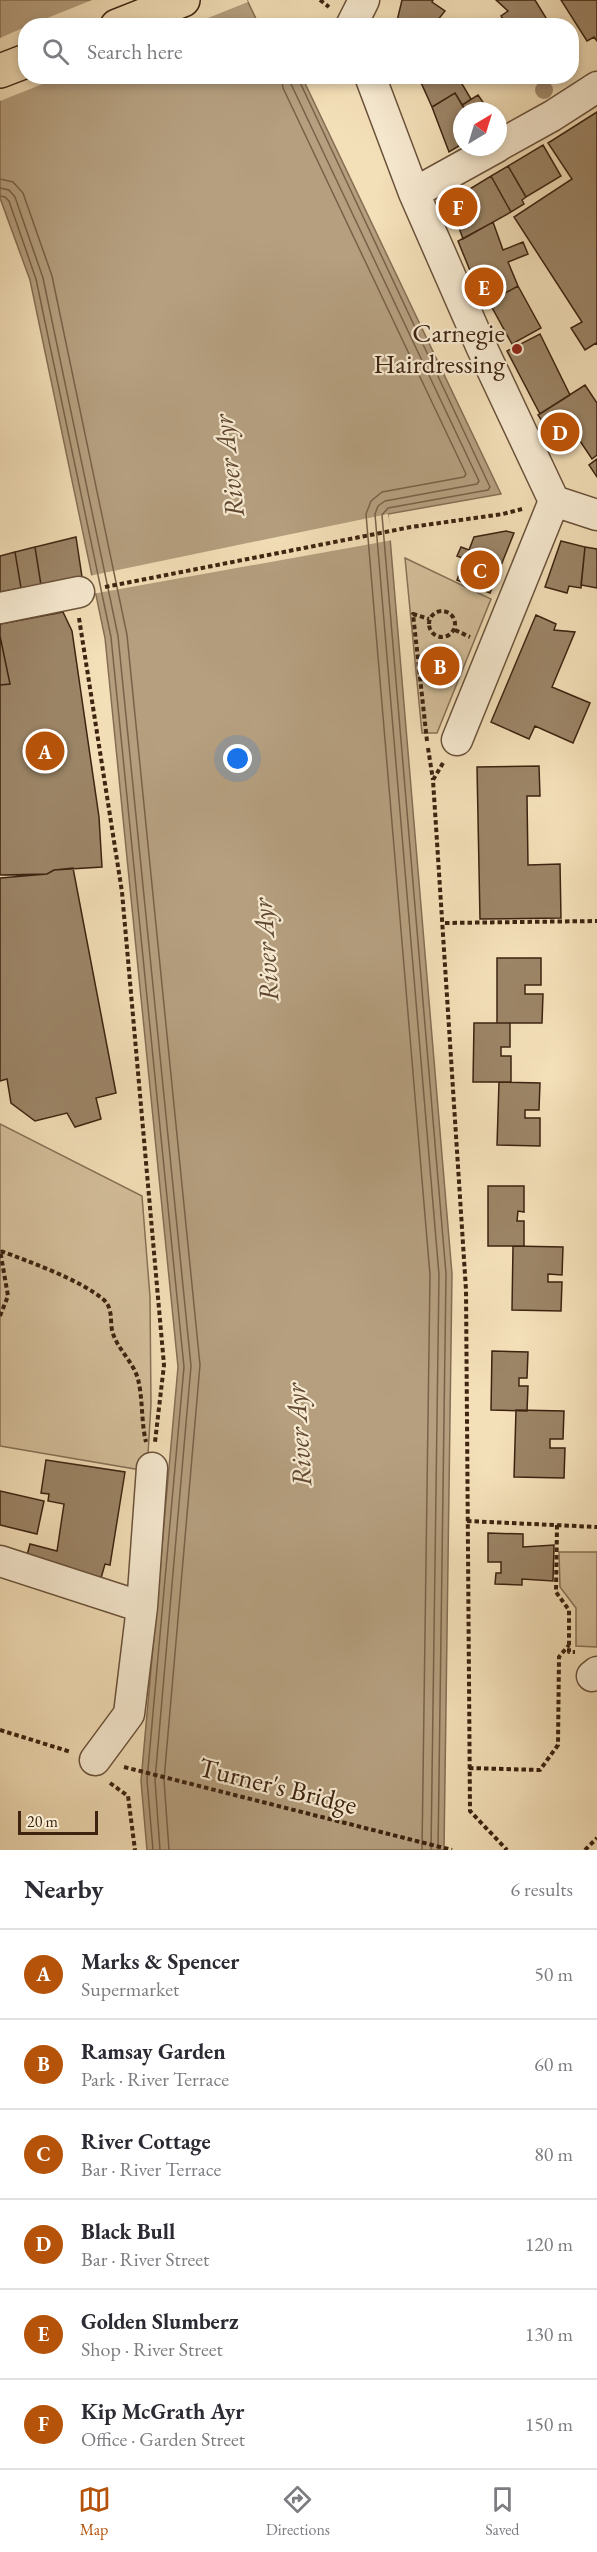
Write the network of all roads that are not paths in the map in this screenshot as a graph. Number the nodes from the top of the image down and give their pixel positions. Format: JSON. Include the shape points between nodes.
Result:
{"nodes":[{"id":1,"x":183,"y":0,"type":"edge"},
{"id":2,"x":137,"y":18,"type":"edge"},
{"id":3,"x":18,"y":64,"type":"edge"},
{"id":4,"x":0,"y":71,"type":"edge"},
{"id":5,"x":373,"y":84,"type":"edge"},
{"id":6,"x":597,"y":87,"type":"edge"},
{"id":7,"x":507,"y":141,"type":"edge"},
{"id":8,"x":481,"y":156,"type":"edge"},
{"id":9,"x":414,"y":193,"type":"junction"},
{"id":10,"x":554,"y":501,"type":"junction"},
{"id":11,"x":597,"y":516,"type":"edge"},
{"id":12,"x":79,"y":606,"type":"road end"},
{"id":13,"x":0,"y":608,"type":"edge"},
{"id":14,"x":457,"y":740,"type":"road end"},
{"id":15,"x":152,"y":1468,"type":"road end"},
{"id":16,"x":0,"y":1561,"type":"edge"},
{"id":17,"x":142,"y":1607,"type":"junction"},
{"id":18,"x":95,"y":1760,"type":"road end"}],
"edges":[{"from":1,"to":2,"type":"main road"},
{"from":3,"to":4,"type":"main road"},
{"from":5,"to":9,"type":"street"},
{"from":6,"to":7,"type":"street"},
{"from":8,"to":9,"type":"street"},
{"from":9,"to":10,"type":"street"},
{"from":10,"to":11,"type":"street"},
{"from":10,"to":14,"type":"street"},
{"from":12,"to":13,"type":"street"},
{"from":15,"to":17,"type":"street"},
{"from":16,"to":17,"type":"street"},
{"from":17,"to":18,"type":"street","via":[[129,1714]]}]}
